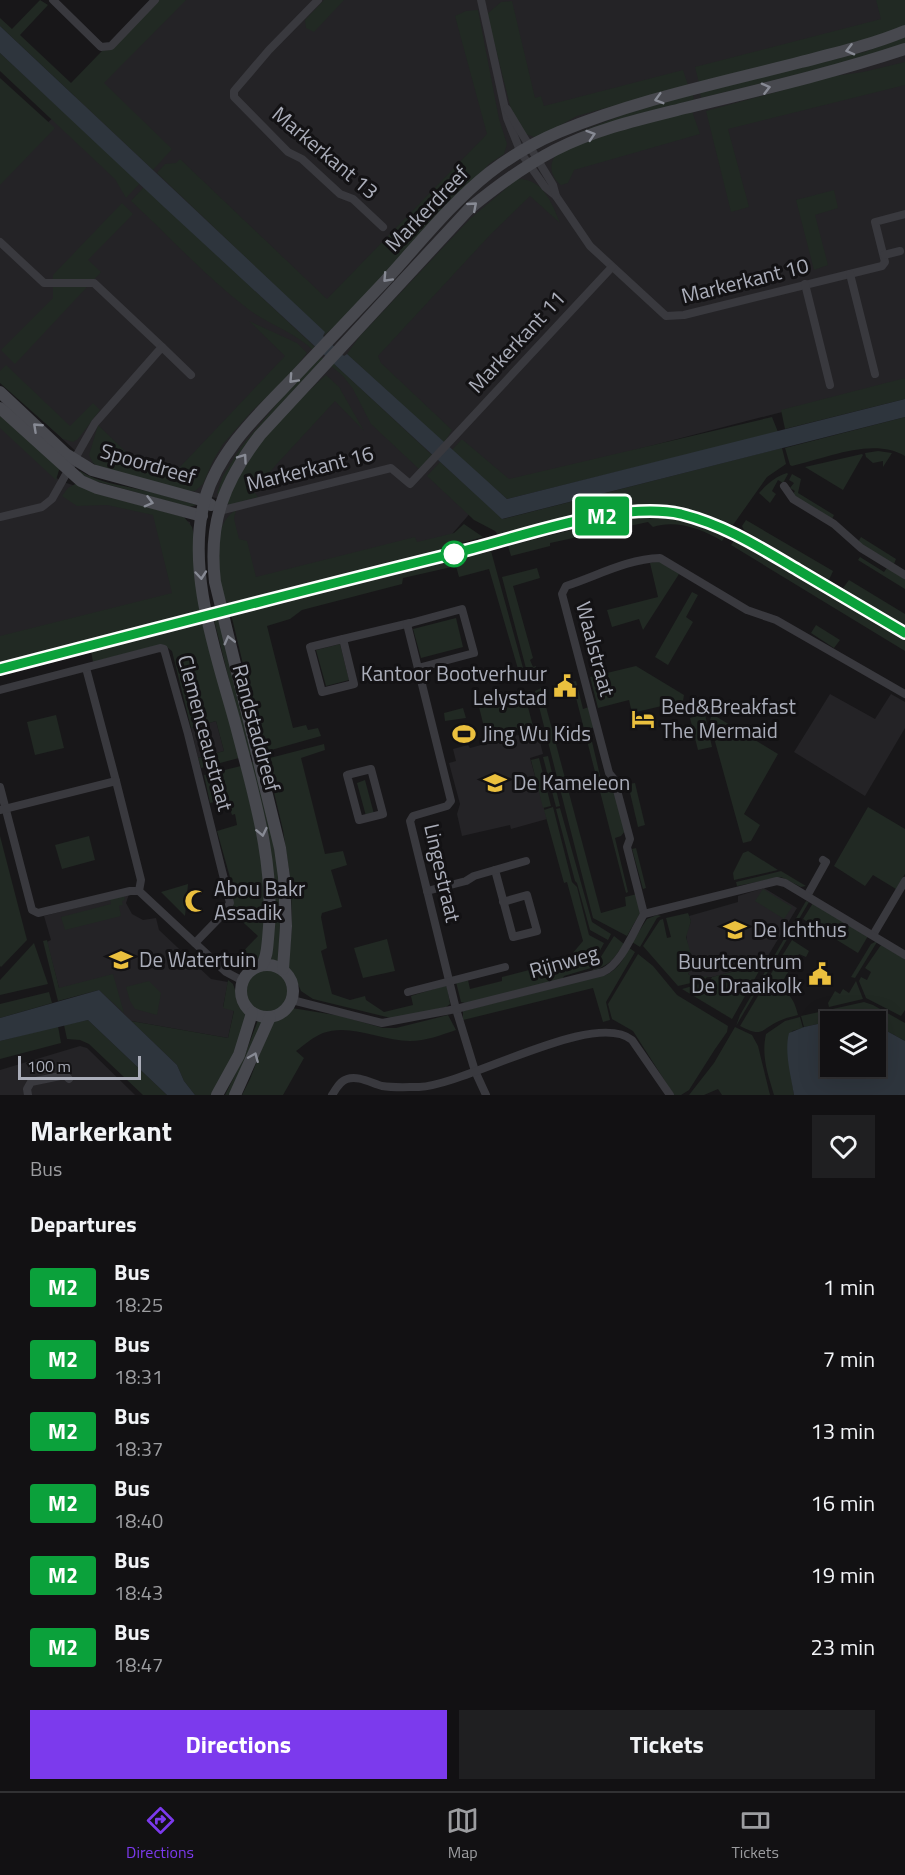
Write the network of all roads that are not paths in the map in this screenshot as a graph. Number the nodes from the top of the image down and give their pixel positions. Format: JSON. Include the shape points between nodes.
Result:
{"nodes":[{"id":1,"x":53,"y":0,"type":"edge"},
{"id":2,"x":155,"y":0,"type":"edge"},
{"id":3,"x":318,"y":0,"type":"edge"},
{"id":4,"x":482,"y":0,"type":"edge"},
{"id":5,"x":905,"y":32,"type":"edge"},
{"id":6,"x":905,"y":49,"type":"edge"},
{"id":7,"x":525,"y":150,"type":"junction"},
{"id":8,"x":533,"y":162,"type":"junction"},
{"id":9,"x":905,"y":214,"type":"edge"},
{"id":10,"x":383,"y":227,"type":"dead end"},
{"id":11,"x":0,"y":243,"type":"edge"},
{"id":12,"x":900,"y":251,"type":"dead end"},
{"id":13,"x":884,"y":255,"type":"junction"},
{"id":14,"x":612,"y":267,"type":"junction"},
{"id":15,"x":850,"y":274,"type":"junction"},
{"id":16,"x":805,"y":284,"type":"junction"},
{"id":17,"x":162,"y":347,"type":"junction"},
{"id":18,"x":875,"y":374,"type":"dead end"},
{"id":19,"x":191,"y":375,"type":"dead end"},
{"id":20,"x":830,"y":385,"type":"dead end"},
{"id":21,"x":0,"y":392,"type":"edge"},
{"id":22,"x":0,"y":408,"type":"edge"},
{"id":23,"x":431,"y":462,"type":"joint"},
{"id":24,"x":72,"y":465,"type":"junction"},
{"id":25,"x":784,"y":486,"type":"dead end"},
{"id":26,"x":205,"y":501,"type":"junction"},
{"id":27,"x":219,"y":511,"type":"junction"},
{"id":28,"x":202,"y":516,"type":"junction"},
{"id":29,"x":0,"y":517,"type":"edge"},
{"id":30,"x":905,"y":575,"type":"edge"},
{"id":31,"x":410,"y":623,"type":"junction"},
{"id":32,"x":343,"y":639,"type":"junction"},
{"id":33,"x":86,"y":668,"type":"junction"},
{"id":34,"x":418,"y":668,"type":"junction"},
{"id":35,"x":0,"y":690,"type":"edge"},
{"id":36,"x":905,"y":694,"type":"edge"},
{"id":37,"x":371,"y":769,"type":"joint"},
{"id":38,"x":116,"y":781,"type":"junction"},
{"id":39,"x":0,"y":788,"type":"edge"},
{"id":40,"x":3,"y":809,"type":"edge"},
{"id":41,"x":823,"y":860,"type":"dead end"},
{"id":42,"x":526,"y":861,"type":"dead end"},
{"id":43,"x":495,"y":870,"type":"junction"},
{"id":44,"x":905,"y":881,"type":"edge"},
{"id":45,"x":139,"y":891,"type":"junction"},
{"id":46,"x":427,"y":891,"type":"junction"},
{"id":47,"x":810,"y":898,"type":"junction"},
{"id":48,"x":503,"y":902,"type":"junction"},
{"id":49,"x":644,"y":914,"type":"junction"},
{"id":50,"x":873,"y":935,"type":"junction"},
{"id":51,"x":195,"y":943,"type":"junction"},
{"id":52,"x":905,"y":954,"type":"edge"},
{"id":53,"x":262,"y":965,"type":"junction"},
{"id":54,"x":505,"y":967,"type":"dead end"},
{"id":55,"x":283,"y":969,"type":"junction"},
{"id":56,"x":243,"y":981,"type":"junction"},
{"id":57,"x":449,"y":981,"type":"junction"},
{"id":58,"x":408,"y":992,"type":"dead end"},
{"id":59,"x":292,"y":1000,"type":"junction"},
{"id":60,"x":456,"y":1009,"type":"junction"},
{"id":61,"x":252,"y":1012,"type":"junction"},
{"id":62,"x":270,"y":1017,"type":"junction"},
{"id":63,"x":475,"y":1071,"type":"junction"},
{"id":64,"x":69,"y":1079,"type":"dead end"},
{"id":65,"x":28,"y":1095,"type":"edge"},
{"id":66,"x":217,"y":1095,"type":"edge"},
{"id":67,"x":235,"y":1095,"type":"edge"},
{"id":68,"x":332,"y":1095,"type":"edge"},
{"id":69,"x":486,"y":1095,"type":"edge"},
{"id":70,"x":670,"y":1095,"type":"edge"}],
"edges":[{"from":1,"to":2,"type":"street","via":[[100,47],[111,46]]},
{"from":3,"to":10,"type":"street","name":"Markerkant 13","via":[[269,50],[234,91],[234,98],[288,152],[302,159],[340,194],[354,199]]},
{"from":4,"to":7,"type":"street","name":"Markerkant 10","via":[[512,135]]},
{"from":5,"to":7,"type":"main road","name":"Markerdreef","one_way":true,"via":[[590,120]]},
{"from":8,"to":6,"type":"main road","name":"Markerdreef","one_way":true,"via":[[583,137],[634,121]]},
{"from":7,"to":8,"type":"street","name":"Markerkant 10"},
{"from":7,"to":26,"type":"main road","name":"Markerdreef","one_way":true,"via":[[456,202],[242,433],[215,473]]},
{"from":8,"to":14,"type":"street","name":"Markerkant 10","via":[[545,187],[556,196],[580,234]]},
{"from":27,"to":8,"type":"main road","name":"Markerdreef","one_way":true,"via":[[228,485],[260,435],[469,208]]},
{"from":9,"to":13,"type":"street","via":[[875,222]]},
{"from":11,"to":17,"type":"street","via":[[44,283],[94,283]]},
{"from":12,"to":13,"type":"street"},
{"from":13,"to":15,"type":"street","name":"Markerkant 10","via":[[882,266]]},
{"from":14,"to":16,"type":"street","name":"Markerkant 10","via":[[666,316],[684,315]]},
{"from":14,"to":23,"type":"street","name":"Markerkant 11"},
{"from":15,"to":16,"type":"street","name":"Markerkant 10"},
{"from":15,"to":18,"type":"street"},
{"from":16,"to":20,"type":"street"},
{"from":17,"to":19,"type":"street"},
{"from":17,"to":24,"type":"street","via":[[95,423]]},
{"from":24,"to":21,"type":"main road","name":"Spoordreef","one_way":true},
{"from":22,"to":24,"type":"main road","name":"Spoordreef"},
{"from":23,"to":27,"type":"street","name":"Markerkant 16","via":[[410,484],[391,468]]},
{"from":24,"to":26,"type":"main road","name":"Spoordreef"},
{"from":24,"to":28,"type":"main road","name":"Spoordreef","one_way":true,"via":[[81,481],[97,488]]},
{"from":24,"to":29,"type":"street","via":[[52,499],[42,507]]},
{"from":25,"to":30,"type":"street","via":[[793,499]]},
{"from":26,"to":27,"type":"main road"},
{"from":26,"to":28,"type":"main road","name":"Randstaddreef"},
{"from":27,"to":28,"type":"main road"},
{"from":55,"to":27,"type":"main road","name":"Randstaddreef","one_way":true,"via":[[286,926],[280,848],[214,582],[213,537]]},
{"from":28,"to":53,"type":"main road","name":"Randstaddreef","one_way":true,"via":[[199,546],[204,601],[269,871],[270,920]]},
{"from":31,"to":32,"type":"street"},
{"from":31,"to":34,"type":"street","via":[[407,624]]},
{"from":31,"to":34,"type":"street","via":[[462,609],[474,653]]},
{"from":32,"to":32,"type":"street","via":[[354,684],[321,692],[310,647]]},
{"from":33,"to":35,"type":"street","name":"Clemenceaustraat"},
{"from":33,"to":38,"type":"street"},
{"from":33,"to":51,"type":"street","name":"Clemenceaustraat","via":[[160,648],[167,652],[230,903]]},
{"from":34,"to":46,"type":"street","name":"Lingestraat","via":[[451,801],[447,806],[413,816],[410,821]]},
{"from":36,"to":49,"type":"street","name":"Waalstraat","via":[[776,620],[747,610],[660,558],[609,568],[596,577],[566,586],[562,594],[630,839],[627,847]]},
{"from":37,"to":37,"type":"street","via":[[383,814],[358,820],[347,775]]},
{"from":38,"to":40,"type":"street"},
{"from":38,"to":45,"type":"street","via":[[141,880]]},
{"from":39,"to":40,"type":"street"},
{"from":40,"to":45,"type":"street","via":[[32,910],[38,913]]},
{"from":41,"to":47,"type":"street","via":[[826,862]]},
{"from":42,"to":43,"type":"street"},
{"from":43,"to":46,"type":"street"},
{"from":43,"to":48,"type":"street"},
{"from":44,"to":50,"type":"street"},
{"from":45,"to":51,"type":"street"},
{"from":46,"to":57,"type":"street","name":"Lingestraat"},
{"from":47,"to":49,"type":"street","via":[[777,881]]},
{"from":47,"to":50,"type":"street"},
{"from":48,"to":48,"type":"street","via":[[513,937],[537,931],[528,895]]},
{"from":49,"to":60,"type":"street","name":"Rijnweg","via":[[616,963],[607,970]]},
{"from":50,"to":52,"type":"street"},
{"from":51,"to":56,"type":"street","via":[[226,972]]},
{"from":53,"to":55,"type":"main road"},
{"from":53,"to":56,"type":"main road"},
{"from":54,"to":57,"type":"street"},
{"from":55,"to":59,"type":"main road","via":[[293,983]]},
{"from":56,"to":61,"type":"main road","via":[[242,998]]},
{"from":57,"to":58,"type":"street"},
{"from":57,"to":60,"type":"street","name":"Lingestraat"},
{"from":59,"to":60,"type":"street","name":"Rijnweg","via":[[382,1023]]},
{"from":59,"to":62,"type":"main road","via":[[284,1012]]},
{"from":60,"to":63,"type":"street","name":"Lingestraat"},
{"from":61,"to":62,"type":"main road"},
{"from":61,"to":66,"type":"main road","via":[[239,1055]]},
{"from":67,"to":62,"type":"main road","one_way":true},
{"from":63,"to":68,"type":"street","via":[[437,1085],[419,1087],[392,1087],[353,1077],[344,1080]]},
{"from":63,"to":69,"type":"street","name":"Lingestraat"},
{"from":63,"to":70,"type":"street","via":[[561,1041],[612,1032],[632,1040]]},
{"from":64,"to":65,"type":"street","via":[[65,1075],[31,1082]]}]}
